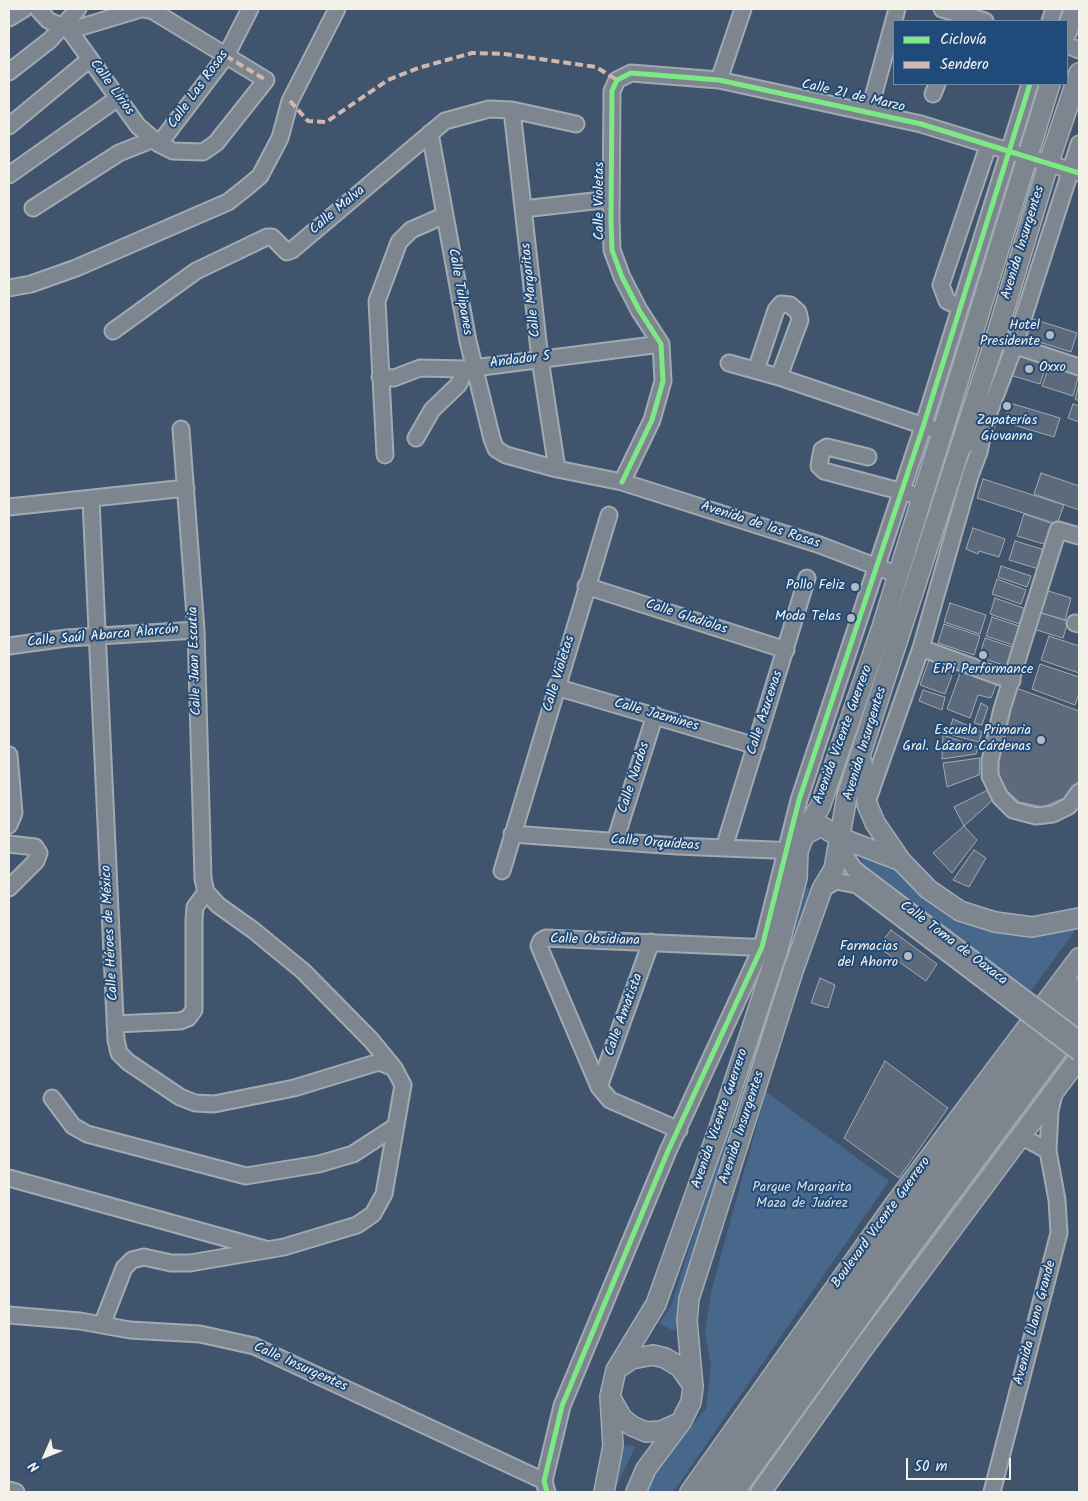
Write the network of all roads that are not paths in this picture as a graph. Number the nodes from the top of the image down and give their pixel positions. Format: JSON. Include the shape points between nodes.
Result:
{"nodes":[{"id":1,"x":24,"y":9,"type":"edge"},
{"id":2,"x":38,"y":9,"type":"edge"},
{"id":3,"x":78,"y":9,"type":"edge"},
{"id":4,"x":142,"y":9,"type":"edge"},
{"id":5,"x":250,"y":9,"type":"edge"},
{"id":6,"x":337,"y":9,"type":"edge"},
{"id":7,"x":743,"y":9,"type":"edge"},
{"id":8,"x":942,"y":9,"type":"edge"},
{"id":9,"x":1074,"y":9,"type":"edge"},
{"id":10,"x":9,"y":18,"type":"edge"},
{"id":11,"x":959,"y":18,"type":"edge"},
{"id":12,"x":977,"y":20,"type":"edge"},
{"id":13,"x":893,"y":24,"type":"edge"},
{"id":14,"x":64,"y":27,"type":"junction"},
{"id":15,"x":1068,"y":29,"type":"edge"},
{"id":16,"x":226,"y":56,"type":"junction"},
{"id":17,"x":90,"y":60,"type":"junction"},
{"id":18,"x":9,"y":72,"type":"edge"},
{"id":19,"x":1079,"y":73,"type":"edge"},
{"id":20,"x":617,"y":80,"type":"joint"},
{"id":21,"x":719,"y":80,"type":"junction"},
{"id":22,"x":1030,"y":85,"type":"edge"},
{"id":23,"x":1050,"y":85,"type":"edge"},
{"id":24,"x":118,"y":98,"type":"junction"},
{"id":25,"x":512,"y":110,"type":"junction"},
{"id":26,"x":869,"y":112,"type":"junction"},
{"id":27,"x":576,"y":124,"type":"dead end"},
{"id":28,"x":9,"y":126,"type":"edge"},
{"id":29,"x":430,"y":133,"type":"junction"},
{"id":30,"x":156,"y":142,"type":"junction"},
{"id":31,"x":1079,"y":144,"type":"edge"},
{"id":32,"x":988,"y":146,"type":"junction"},
{"id":33,"x":1008,"y":152,"type":"junction"},
{"id":34,"x":1026,"y":157,"type":"junction"},
{"id":35,"x":1048,"y":165,"type":"junction"},
{"id":36,"x":1075,"y":172,"type":"edge"},
{"id":37,"x":9,"y":175,"type":"edge"},
{"id":38,"x":611,"y":199,"type":"junction"},
{"id":39,"x":33,"y":208,"type":"dead end"},
{"id":40,"x":523,"y":208,"type":"junction"},
{"id":41,"x":445,"y":215,"type":"junction"},
{"id":42,"x":9,"y":288,"type":"edge"},
{"id":43,"x":960,"y":307,"type":"junction"},
{"id":44,"x":113,"y":331,"type":"dead end"},
{"id":45,"x":996,"y":337,"type":"junction"},
{"id":46,"x":660,"y":344,"type":"junction"},
{"id":47,"x":1014,"y":347,"type":"junction"},
{"id":48,"x":540,"y":359,"type":"junction"},
{"id":49,"x":729,"y":363,"type":"dead end"},
{"id":50,"x":1079,"y":367,"type":"edge"},
{"id":51,"x":470,"y":368,"type":"junction"},
{"id":52,"x":756,"y":370,"type":"junction"},
{"id":53,"x":380,"y":377,"type":"junction"},
{"id":54,"x":779,"y":377,"type":"junction"},
{"id":55,"x":985,"y":423,"type":"junction"},
{"id":56,"x":923,"y":427,"type":"junction"},
{"id":57,"x":182,"y":429,"type":"dead end"},
{"id":58,"x":942,"y":432,"type":"junction"},
{"id":59,"x":416,"y":438,"type":"dead end"},
{"id":60,"x":959,"y":448,"type":"junction"},
{"id":61,"x":496,"y":450,"type":"joint"},
{"id":62,"x":385,"y":455,"type":"dead end"},
{"id":63,"x":868,"y":458,"type":"dead end"},
{"id":64,"x":557,"y":469,"type":"junction"},
{"id":65,"x":622,"y":482,"type":"junction"},
{"id":66,"x":186,"y":488,"type":"junction"},
{"id":67,"x":901,"y":492,"type":"junction"},
{"id":68,"x":922,"y":497,"type":"junction"},
{"id":69,"x":91,"y":500,"type":"junction"},
{"id":70,"x":9,"y":507,"type":"edge"},
{"id":71,"x":609,"y":516,"type":"dead end"},
{"id":72,"x":1079,"y":536,"type":"edge"},
{"id":73,"x":908,"y":540,"type":"junction"},
{"id":74,"x":928,"y":548,"type":"junction"},
{"id":75,"x":876,"y":567,"type":"junction"},
{"id":76,"x":898,"y":575,"type":"junction"},
{"id":77,"x":807,"y":578,"type":"dead end"},
{"id":78,"x":586,"y":586,"type":"junction"},
{"id":79,"x":196,"y":630,"type":"junction"},
{"id":80,"x":96,"y":636,"type":"junction"},
{"id":81,"x":9,"y":646,"type":"edge"},
{"id":82,"x":921,"y":648,"type":"junction"},
{"id":83,"x":786,"y":650,"type":"junction"},
{"id":84,"x":1012,"y":681,"type":"junction"},
{"id":85,"x":556,"y":687,"type":"junction"},
{"id":86,"x":655,"y":715,"type":"junction"},
{"id":87,"x":756,"y":746,"type":"junction"},
{"id":88,"x":9,"y":755,"type":"edge"},
{"id":89,"x":862,"y":756,"type":"junction"},
{"id":90,"x":1079,"y":792,"type":"edge"},
{"id":91,"x":867,"y":804,"type":"junction"},
{"id":92,"x":9,"y":825,"type":"edge"},
{"id":93,"x":512,"y":834,"type":"junction"},
{"id":94,"x":841,"y":838,"type":"junction"},
{"id":95,"x":615,"y":841,"type":"junction"},
{"id":96,"x":9,"y":844,"type":"edge"},
{"id":97,"x":796,"y":845,"type":"junction"},
{"id":98,"x":724,"y":848,"type":"junction"},
{"id":99,"x":901,"y":861,"type":"junction"},
{"id":100,"x":502,"y":871,"type":"dead end"},
{"id":101,"x":9,"y":888,"type":"edge"},
{"id":102,"x":822,"y":889,"type":"junction"},
{"id":103,"x":206,"y":892,"type":"junction"},
{"id":104,"x":1079,"y":918,"type":"edge"},
{"id":105,"x":651,"y":942,"type":"junction"},
{"id":106,"x":770,"y":948,"type":"junction"},
{"id":107,"x":1079,"y":958,"type":"edge"},
{"id":108,"x":1079,"y":989,"type":"edge"},
{"id":109,"x":1016,"y":999,"type":"junction"},
{"id":110,"x":1079,"y":1019,"type":"edge"},
{"id":111,"x":116,"y":1024,"type":"junction"},
{"id":112,"x":1079,"y":1039,"type":"edge"},
{"id":113,"x":1079,"y":1052,"type":"edge"},
{"id":114,"x":1079,"y":1058,"type":"edge"},
{"id":115,"x":394,"y":1068,"type":"junction"},
{"id":116,"x":599,"y":1087,"type":"junction"},
{"id":117,"x":1054,"y":1094,"type":"junction"},
{"id":118,"x":52,"y":1098,"type":"dead end"},
{"id":119,"x":396,"y":1126,"type":"junction"},
{"id":120,"x":679,"y":1130,"type":"junction"},
{"id":121,"x":1020,"y":1138,"type":"junction"},
{"id":122,"x":1048,"y":1151,"type":"junction"},
{"id":123,"x":9,"y":1178,"type":"edge"},
{"id":124,"x":269,"y":1250,"type":"junction"},
{"id":125,"x":9,"y":1315,"type":"edge"},
{"id":126,"x":102,"y":1325,"type":"junction"},
{"id":127,"x":809,"y":1353,"type":"junction"},
{"id":128,"x":616,"y":1370,"type":"junction"},
{"id":129,"x":693,"y":1387,"type":"junction"},
{"id":130,"x":610,"y":1396,"type":"junction"},
{"id":131,"x":752,"y":1407,"type":"junction"},
{"id":132,"x":681,"y":1422,"type":"junction"},
{"id":133,"x":546,"y":1487,"type":"edge"},
{"id":134,"x":9,"y":1490,"type":"edge"},
{"id":135,"x":16,"y":1492,"type":"edge"},
{"id":136,"x":604,"y":1492,"type":"edge"},
{"id":137,"x":636,"y":1492,"type":"edge"},
{"id":138,"x":690,"y":1492,"type":"edge"},
{"id":139,"x":712,"y":1492,"type":"edge"},
{"id":140,"x":733,"y":1492,"type":"edge"},
{"id":141,"x":761,"y":1492,"type":"edge"},
{"id":142,"x":992,"y":1492,"type":"edge"}],
"edges":[{"from":1,"to":10,"type":"street"},
{"from":2,"to":14,"type":"street","via":[[48,20]]},
{"from":3,"to":14,"type":"street"},
{"from":4,"to":14,"type":"street","via":[[78,28]]},
{"from":4,"to":16,"type":"street","via":[[152,11]]},
{"from":5,"to":16,"type":"street","name":"Calle Las Rosas"},
{"from":6,"to":42,"type":"street","via":[[290,101],[279,140],[260,176],[228,202],[76,268]]},
{"from":7,"to":21,"type":"street"},
{"from":8,"to":11,"type":"street"},
{"from":9,"to":15,"type":"main road"},
{"from":11,"to":12,"type":"street"},
{"from":13,"to":26,"type":"street"},
{"from":14,"to":17,"type":"street","name":"Calle Lirios"},
{"from":14,"to":18,"type":"street"},
{"from":16,"to":30,"type":"street","name":"Calle Las Rosas"},
{"from":16,"to":30,"type":"street","via":[[266,80],[216,143],[202,152],[173,151]]},
{"from":17,"to":24,"type":"street","name":"Calle Lirios"},
{"from":17,"to":28,"type":"street"},
{"from":19,"to":35,"type":"main road","name":"Avenida Insurgentes"},
{"from":20,"to":21,"type":"street","name":"Calle 21 de Marzo","via":[[631,73]]},
{"from":20,"to":38,"type":"street","name":"Calle Violetas","via":[[612,91]]},
{"from":21,"to":26,"type":"street","name":"Calle 21 de Marzo"},
{"from":22,"to":33,"type":"street"},
{"from":23,"to":34,"type":"main road","name":"Avenida Vicente Guerrero"},
{"from":24,"to":30,"type":"street","name":"Calle Lirios","via":[[138,126]]},
{"from":24,"to":37,"type":"street"},
{"from":25,"to":27,"type":"street","name":"Calle Malva"},
{"from":25,"to":29,"type":"street","name":"Calle Malva","via":[[489,110],[454,119]]},
{"from":25,"to":40,"type":"street","name":"Calle Margaritas"},
{"from":26,"to":32,"type":"street","name":"Calle 21 de Marzo","via":[[921,124]]},
{"from":29,"to":41,"type":"street","name":"Calle Tulipanes"},
{"from":29,"to":44,"type":"street","name":"Calle Malva","via":[[292,250],[287,252],[272,237],[266,237],[196,271]]},
{"from":30,"to":39,"type":"street","name":"Calle Las Rosas","via":[[108,160]]},
{"from":31,"to":36,"type":"street"},
{"from":32,"to":33,"type":"street","name":"Calle 21 de Marzo"},
{"from":32,"to":43,"type":"street","via":[[941,285],[947,301]]},
{"from":33,"to":34,"type":"street","name":"Calle 21 de Marzo"},
{"from":33,"to":43,"type":"street"},
{"from":34,"to":35,"type":"street","name":"Calle 21 de Marzo"},
{"from":34,"to":58,"type":"main road","name":"Avenida Vicente Guerrero"},
{"from":35,"to":36,"type":"street","name":"Calle 21 de Marzo"},
{"from":35,"to":45,"type":"main road","name":"Avenida Insurgentes"},
{"from":36,"to":47,"type":"street"},
{"from":38,"to":40,"type":"street"},
{"from":38,"to":46,"type":"street","name":"Calle Violetas","via":[[612,250],[639,310]]},
{"from":40,"to":48,"type":"street","name":"Calle Margaritas"},
{"from":41,"to":51,"type":"street","name":"Calle Tulipanes"},
{"from":41,"to":53,"type":"street","via":[[411,230],[399,242],[377,301]]},
{"from":43,"to":56,"type":"street"},
{"from":45,"to":47,"type":"street"},
{"from":45,"to":60,"type":"main road","name":"Avenida Insurgentes"},
{"from":46,"to":48,"type":"street","name":"Andador 5"},
{"from":46,"to":65,"type":"street","name":"Calle Violetas","via":[[663,381],[657,404]]},
{"from":47,"to":50,"type":"street"},
{"from":47,"to":55,"type":"street"},
{"from":48,"to":51,"type":"street","name":"Andador 5"},
{"from":48,"to":64,"type":"street","name":"Calle Margaritas"},
{"from":49,"to":52,"type":"street"},
{"from":51,"to":53,"type":"street","name":"Andador 5","via":[[420,368],[394,378]]},
{"from":51,"to":59,"type":"street","via":[[458,385],[432,410]]},
{"from":51,"to":61,"type":"street","name":"Calle Tulipanes"},
{"from":52,"to":54,"type":"street"},
{"from":52,"to":54,"type":"street","via":[[776,310],[781,304],[790,305],[798,312],[800,320]]},
{"from":53,"to":62,"type":"street"},
{"from":54,"to":56,"type":"street"},
{"from":55,"to":60,"type":"main road"},
{"from":55,"to":82,"type":"street","via":[[980,452],[970,476]]},
{"from":56,"to":58,"type":"street"},
{"from":56,"to":67,"type":"street"},
{"from":57,"to":66,"type":"street","name":"Calle Juan Escutia"},
{"from":58,"to":68,"type":"main road","name":"Avenida Vicente Guerrero"},
{"from":60,"to":74,"type":"main road","name":"Avenida Insurgentes"},
{"from":61,"to":64,"type":"street","name":"Avenida de las Rosas"},
{"from":63,"to":67,"type":"street","via":[[827,447],[822,450],[820,466],[824,471]]},
{"from":64,"to":65,"type":"street","name":"Avenida de las Rosas"},
{"from":65,"to":75,"type":"street","name":"Avenida de las Rosas","via":[[820,545]]},
{"from":66,"to":69,"type":"street"},
{"from":66,"to":79,"type":"street","name":"Calle Juan Escutia"},
{"from":67,"to":68,"type":"street"},
{"from":67,"to":75,"type":"street"},
{"from":68,"to":73,"type":"main road","name":"Avenida Vicente Guerrero"},
{"from":69,"to":70,"type":"street"},
{"from":69,"to":80,"type":"street","name":"Calle Héroes de México"},
{"from":71,"to":78,"type":"street","name":"Calle Violetas"},
{"from":72,"to":84,"type":"street","via":[[1058,530]]},
{"from":73,"to":74,"type":"main road"},
{"from":73,"to":76,"type":"main road","name":"Avenida Vicente Guerrero"},
{"from":74,"to":89,"type":"main road","name":"Avenida Insurgentes"},
{"from":75,"to":76,"type":"street","name":"Avenida de las Rosas"},
{"from":75,"to":97,"type":"street","via":[[799,800]]},
{"from":76,"to":97,"type":"main road","name":"Avenida Vicente Guerrero","via":[[820,807]]},
{"from":77,"to":83,"type":"street","name":"Calle Azucenas"},
{"from":78,"to":83,"type":"street","name":"Calle Gladiolas"},
{"from":78,"to":85,"type":"street","name":"Calle Violetas"},
{"from":79,"to":80,"type":"street","name":"Calle Saúl Abarca Alarcón"},
{"from":79,"to":103,"type":"street","name":"Calle Juan Escutia","via":[[203,879]]},
{"from":80,"to":81,"type":"street","name":"Calle Saúl Abarca Alarcón"},
{"from":80,"to":111,"type":"street","name":"Calle Héroes de México"},
{"from":82,"to":84,"type":"street"},
{"from":82,"to":91,"type":"street"},
{"from":83,"to":87,"type":"street","name":"Calle Azucenas"},
{"from":84,"to":90,"type":"street","via":[[990,761],[990,776],[1000,797],[1013,810],[1036,816],[1053,814],[1069,806]]},
{"from":85,"to":86,"type":"street","name":"Calle Jazmines"},
{"from":85,"to":93,"type":"street","name":"Calle Violetas"},
{"from":86,"to":87,"type":"street","name":"Calle Jazmines"},
{"from":86,"to":95,"type":"street","name":"Calle Nardos"},
{"from":87,"to":98,"type":"street","name":"Calle Azucenas"},
{"from":88,"to":92,"type":"street","via":[[14,813]]},
{"from":89,"to":91,"type":"main road"},
{"from":89,"to":94,"type":"main road","name":"Avenida Insurgentes","via":[[848,796]]},
{"from":91,"to":99,"type":"main road","via":[[875,823]]},
{"from":93,"to":95,"type":"street","name":"Calle Orquídeas"},
{"from":93,"to":100,"type":"street","name":"Calle Violetas"},
{"from":94,"to":97,"type":"main road","via":[[821,826]]},
{"from":94,"to":99,"type":"main road"},
{"from":94,"to":102,"type":"main road","name":"Avenida Insurgentes","via":[[834,868]]},
{"from":94,"to":109,"type":"street","name":"Calle Toma de Oaxaca","via":[[854,869]]},
{"from":95,"to":98,"type":"street","name":"Calle Orquídeas"},
{"from":96,"to":101,"type":"street","via":[[35,847],[39,853],[36,861]]},
{"from":97,"to":98,"type":"street","name":"Calle Orquídeas"},
{"from":97,"to":106,"type":"main road","name":"Avenida Vicente Guerrero","via":[[797,878]]},
{"from":99,"to":104,"type":"main road","via":[[928,889],[960,911],[995,922],[1032,927]]},
{"from":102,"to":109,"type":"street","name":"Calle Toma de Oaxaca","via":[[836,881],[857,885]]},
{"from":102,"to":129,"type":"main road","name":"Avenida Insurgentes","via":[[689,1299],[686,1321]]},
{"from":103,"to":111,"type":"street","via":[[195,907],[194,1010],[188,1018],[180,1021]]},
{"from":103,"to":115,"type":"street","via":[[218,905],[303,971]]},
{"from":105,"to":106,"type":"street","name":"Calle Obsidiana"},
{"from":105,"to":116,"type":"street","name":"Calle Amatista"},
{"from":105,"to":116,"type":"street","name":"Calle Obsidiana","via":[[546,938],[539,946]]},
{"from":106,"to":120,"type":"street"},
{"from":106,"to":128,"type":"main road","name":"Avenida Vicente Guerrero","via":[[666,1280],[656,1304]]},
{"from":107,"to":131,"type":"main road","name":"Boulevard Vicente Guerrero","via":[[894,1206]]},
{"from":108,"to":127,"type":"highway","name":"Boulevard Vicente Guerrero"},
{"from":109,"to":112,"type":"street","name":"Calle Toma de Oaxaca","bridge":true},
{"from":109,"to":113,"type":"street","name":"Calle Toma de Oaxaca","bridge":true},
{"from":110,"to":140,"type":"highway"},
{"from":111,"to":115,"type":"street","name":"Calle Héroes de México","via":[[119,1053],[180,1098],[195,1104],[214,1104],[294,1088],[379,1062]]},
{"from":114,"to":117,"type":"main road"},
{"from":115,"to":119,"type":"street","via":[[403,1085]]},
{"from":116,"to":120,"type":"street","via":[[610,1100]]},
{"from":117,"to":121,"type":"main road"},
{"from":117,"to":122,"type":"street","name":"Avenida Llano Grande"},
{"from":118,"to":119,"type":"street","via":[[73,1126],[87,1134],[246,1176],[319,1164],[353,1154]]},
{"from":119,"to":124,"type":"street","via":[[384,1194],[373,1214],[357,1224]]},
{"from":120,"to":133,"type":"street","via":[[562,1406]]},
{"from":121,"to":122,"type":"street"},
{"from":121,"to":141,"type":"main road"},
{"from":122,"to":142,"type":"street","name":"Avenida Llano Grande","via":[[1059,1233]]},
{"from":123,"to":124,"type":"street"},
{"from":124,"to":126,"type":"street","via":[[190,1263],[170,1263],[144,1257],[132,1260],[124,1268]]},
{"from":125,"to":126,"type":"street","name":"Calle Insurgentes"},
{"from":126,"to":133,"type":"street","name":"Calle Insurgentes","via":[[200,1334],[254,1346]]},
{"from":127,"to":131,"type":"highway"},
{"from":127,"to":139,"type":"highway","name":"Boulevard Vicente Guerrero"},
{"from":128,"to":129,"type":"main road","via":[[632,1359],[652,1355],[665,1358],[680,1368]]},
{"from":128,"to":130,"type":"main road","name":"Avenida Vicente Guerrero"},
{"from":129,"to":132,"type":"main road","name":"Avenida Insurgentes","via":[[691,1402]]},
{"from":130,"to":132,"type":"main road","via":[[622,1418],[646,1432],[661,1431]]},
{"from":130,"to":136,"type":"main road","name":"Avenida Vicente Guerrero","via":[[613,1446]]},
{"from":131,"to":138,"type":"main road","name":"Boulevard Vicente Guerrero"},
{"from":132,"to":137,"type":"main road","name":"Avenida Insurgentes","via":[[646,1469]]},
{"from":134,"to":135,"type":"street"}]}
